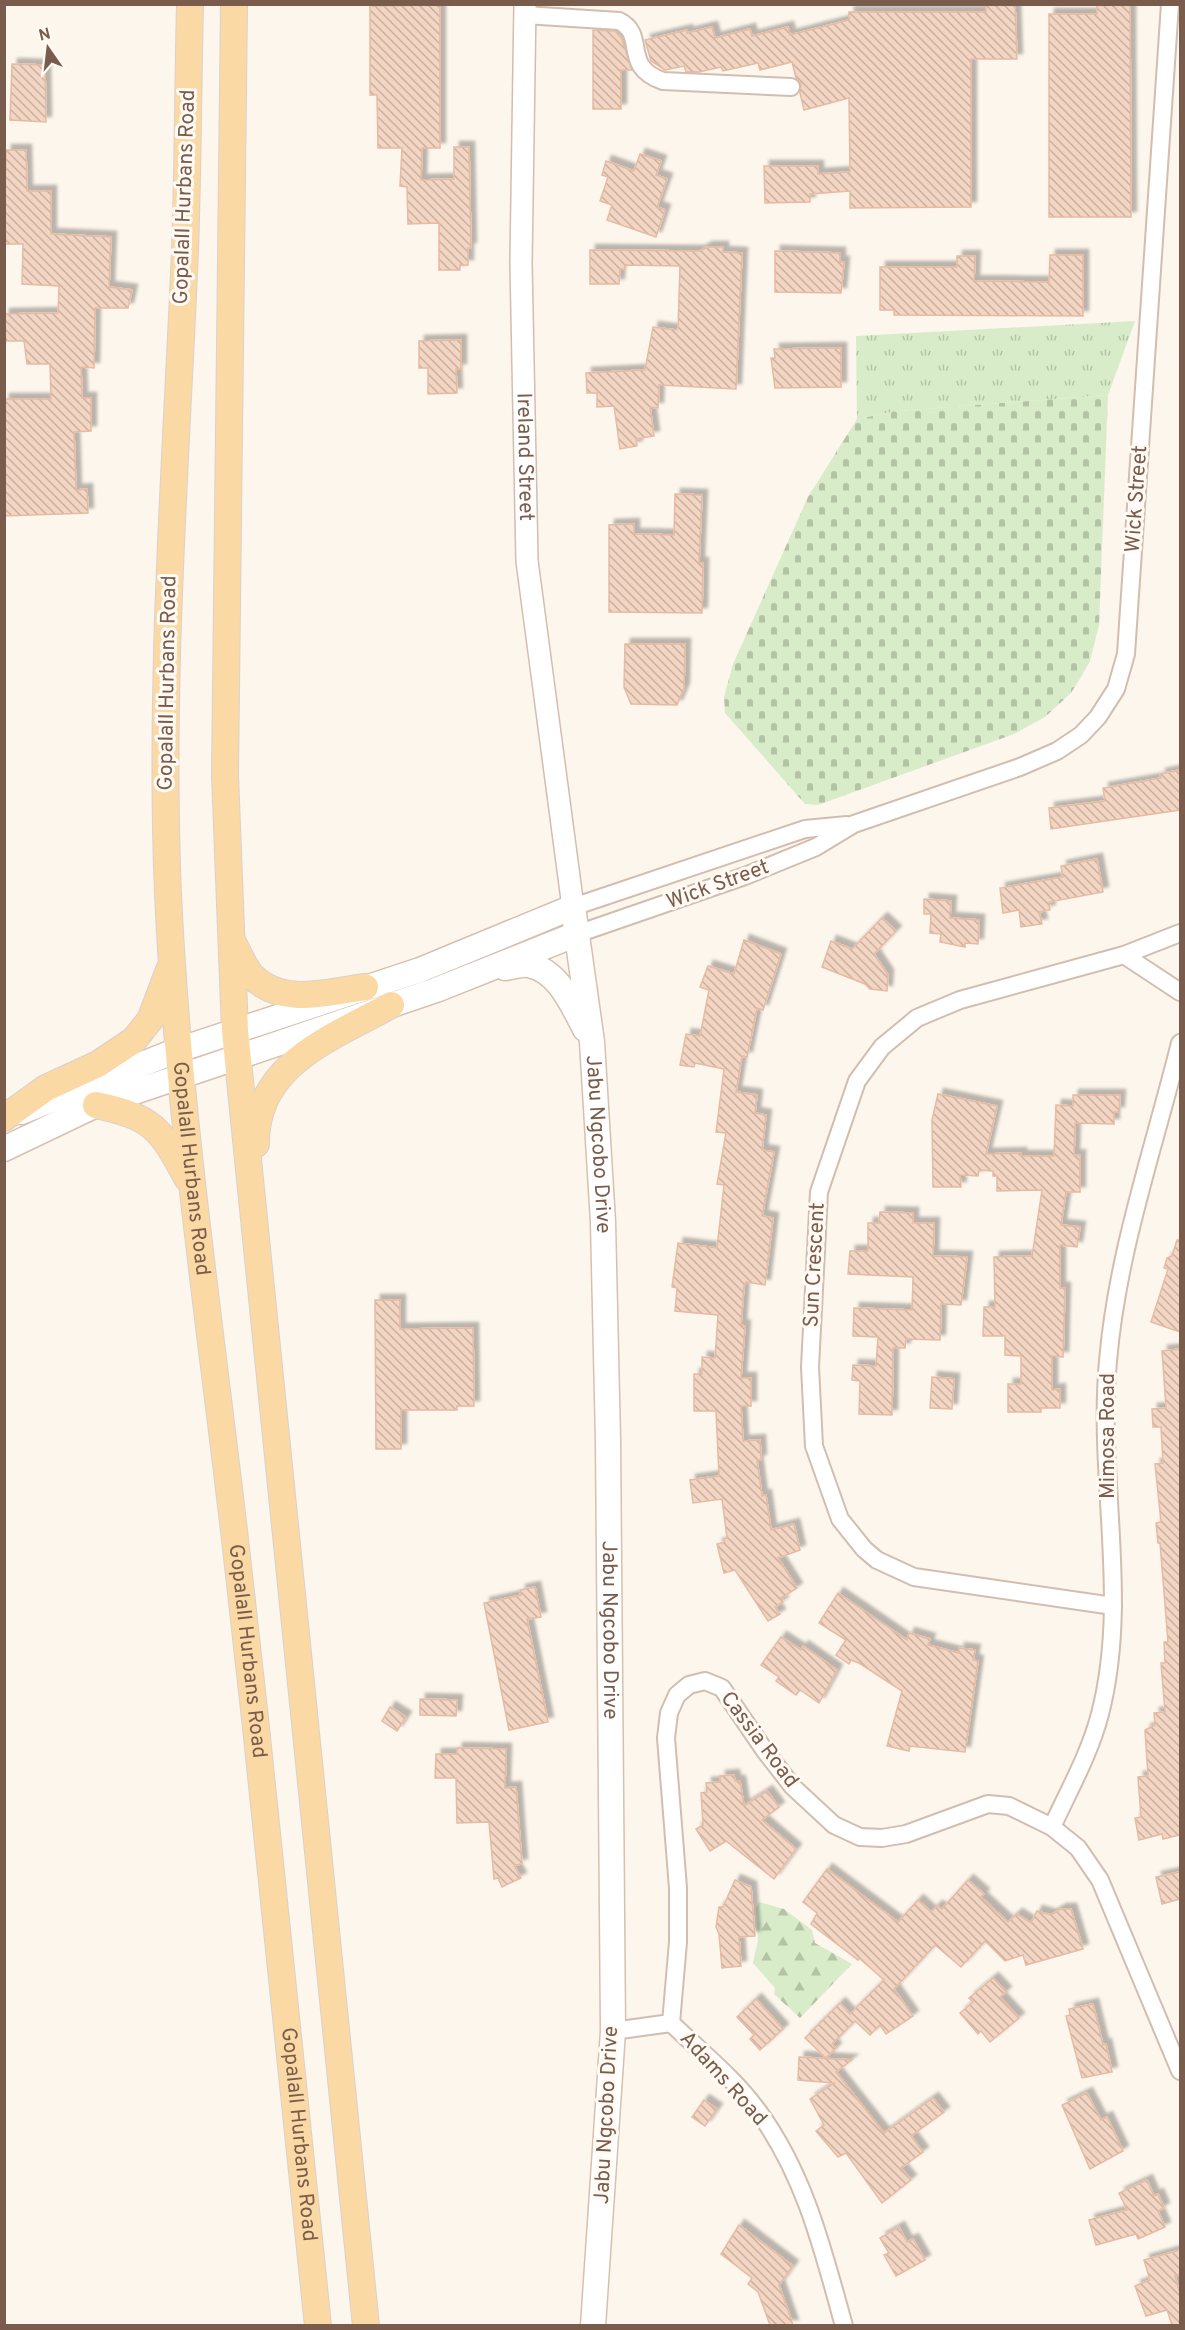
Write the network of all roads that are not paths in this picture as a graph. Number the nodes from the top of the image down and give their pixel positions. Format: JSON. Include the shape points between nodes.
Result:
{"nodes":[{"id":1,"x":190,"y":4,"type":"edge"},
{"id":2,"x":234,"y":4,"type":"edge"},
{"id":3,"x":1170,"y":4,"type":"edge"},
{"id":4,"x":525,"y":10,"type":"edge"},
{"id":5,"x":791,"y":87,"type":"dead end"},
{"id":6,"x":854,"y":824,"type":"junction"},
{"id":7,"x":573,"y":907,"type":"junction"},
{"id":8,"x":1180,"y":933,"type":"edge"},
{"id":9,"x":577,"y":934,"type":"junction"},
{"id":10,"x":231,"y":940,"type":"junction"},
{"id":11,"x":1124,"y":955,"type":"junction"},
{"id":12,"x":173,"y":957,"type":"junction"},
{"id":13,"x":479,"y":971,"type":"junction"},
{"id":14,"x":365,"y":987,"type":"junction"},
{"id":15,"x":1180,"y":992,"type":"edge"},
{"id":16,"x":391,"y":1005,"type":"junction"},
{"id":17,"x":235,"y":1031,"type":"junction"},
{"id":18,"x":592,"y":1042,"type":"junction"},
{"id":19,"x":1180,"y":1043,"type":"edge"},
{"id":20,"x":178,"y":1050,"type":"junction"},
{"id":21,"x":238,"y":1059,"type":"junction"},
{"id":22,"x":182,"y":1078,"type":"junction"},
{"id":23,"x":96,"y":1105,"type":"junction"},
{"id":24,"x":4,"y":1118,"type":"edge"},
{"id":25,"x":4,"y":1149,"type":"edge"},
{"id":26,"x":192,"y":1189,"type":"junction"},
{"id":27,"x":259,"y":1252,"type":"junction"},
{"id":28,"x":1113,"y":1606,"type":"junction"},
{"id":29,"x":1052,"y":1827,"type":"junction"},
{"id":30,"x":672,"y":2023,"type":"junction"},
{"id":31,"x":613,"y":2031,"type":"junction"},
{"id":32,"x":1180,"y":2071,"type":"edge"},
{"id":33,"x":318,"y":2325,"type":"edge"},
{"id":34,"x":366,"y":2325,"type":"edge"},
{"id":35,"x":593,"y":2325,"type":"edge"},
{"id":36,"x":844,"y":2325,"type":"edge"}],
"edges":[{"from":1,"to":12,"type":"main road","name":"Gopalall Hurbans Road","via":[[185,248],[170,530],[166,757]]},
{"from":2,"to":10,"type":"main road","name":"Gopalall Hurbans Road","via":[[225,764]]},
{"from":3,"to":6,"type":"street","name":"Wick Street","via":[[1126,654],[1116,689],[1098,717],[1058,751]]},
{"from":4,"to":5,"type":"street","via":[[624,23],[635,43],[639,67],[663,81]]},
{"from":4,"to":7,"type":"street","name":"Ireland Street","via":[[521,263],[526,561]]},
{"from":6,"to":7,"type":"street","name":"Wick Street","via":[[805,829]]},
{"from":6,"to":9,"type":"street","name":"Wick Street","via":[[816,847],[745,876]]},
{"from":7,"to":9,"type":"main road","name":"Jabu Ngcobo Drive"},
{"from":7,"to":14,"type":"main road","via":[[420,970]]},
{"from":8,"to":11,"type":"street","name":"Sun Crescent"},
{"from":9,"to":13,"type":"main road"},
{"from":9,"to":18,"type":"main road","name":"Jabu Ngcobo Drive"},
{"from":10,"to":14,"type":"main road","via":[[252,975],[278,993],[300,995]]},
{"from":10,"to":17,"type":"main road","name":"Gopalall Hurbans Road"},
{"from":11,"to":15,"type":"street"},
{"from":11,"to":28,"type":"street","name":"Sun Crescent","via":[[937,1008],[899,1030],[869,1063],[848,1099],[819,1192],[810,1367],[814,1446],[825,1485],[840,1519],[877,1560],[914,1577]]},
{"from":12,"to":20,"type":"main road","name":"Gopalall Hurbans Road"},
{"from":12,"to":24,"type":"main road","via":[[150,1020],[134,1040],[98,1064],[46,1088]]},
{"from":13,"to":16,"type":"main road"},
{"from":13,"to":18,"type":"main road","via":[[527,965],[540,969],[563,988]]},
{"from":14,"to":17,"type":"main road"},
{"from":16,"to":21,"type":"main road"},
{"from":16,"to":27,"type":"main road","via":[[299,1056],[279,1074],[256,1123]]},
{"from":17,"to":20,"type":"main road"},
{"from":17,"to":21,"type":"main road","name":"Gopalall Hurbans Road"},
{"from":18,"to":31,"type":"main road","name":"Jabu Ngcobo Drive","via":[[603,1222],[608,1440]]},
{"from":19,"to":28,"type":"street","name":"Mimosa Road","via":[[1125,1253],[1111,1327],[1105,1438]]},
{"from":20,"to":22,"type":"main road","name":"Gopalall Hurbans Road"},
{"from":20,"to":24,"type":"main road"},
{"from":21,"to":22,"type":"main road"},
{"from":21,"to":27,"type":"main road","name":"Gopalall Hurbans Road"},
{"from":22,"to":23,"type":"main road"},
{"from":22,"to":26,"type":"main road","name":"Gopalall Hurbans Road"},
{"from":23,"to":25,"type":"main road"},
{"from":23,"to":26,"type":"main road","via":[[142,1118],[158,1130]]},
{"from":26,"to":33,"type":"main road","name":"Gopalall Hurbans Road","via":[[237,1556]]},
{"from":27,"to":34,"type":"main road","name":"Gopalall Hurbans Road"},
{"from":28,"to":29,"type":"street","name":"Mimosa Road","via":[[1100,1716]]},
{"from":29,"to":30,"type":"street","name":"Cassia Road","via":[[1008,1806],[988,1804],[906,1834],[861,1836],[834,1825],[793,1787],[722,1688],[705,1681],[689,1685],[677,1695],[669,1713],[666,1738],[678,1888]]},
{"from":29,"to":32,"type":"street","name":"Cassia Road","via":[[1078,1848],[1100,1880]]},
{"from":30,"to":31,"type":"street","name":"Adams Road"},
{"from":30,"to":36,"type":"street","name":"Adams Road","via":[[757,2110],[795,2170],[815,2221]]},
{"from":31,"to":35,"type":"main road","name":"Jabu Ngcobo Drive"}]}
